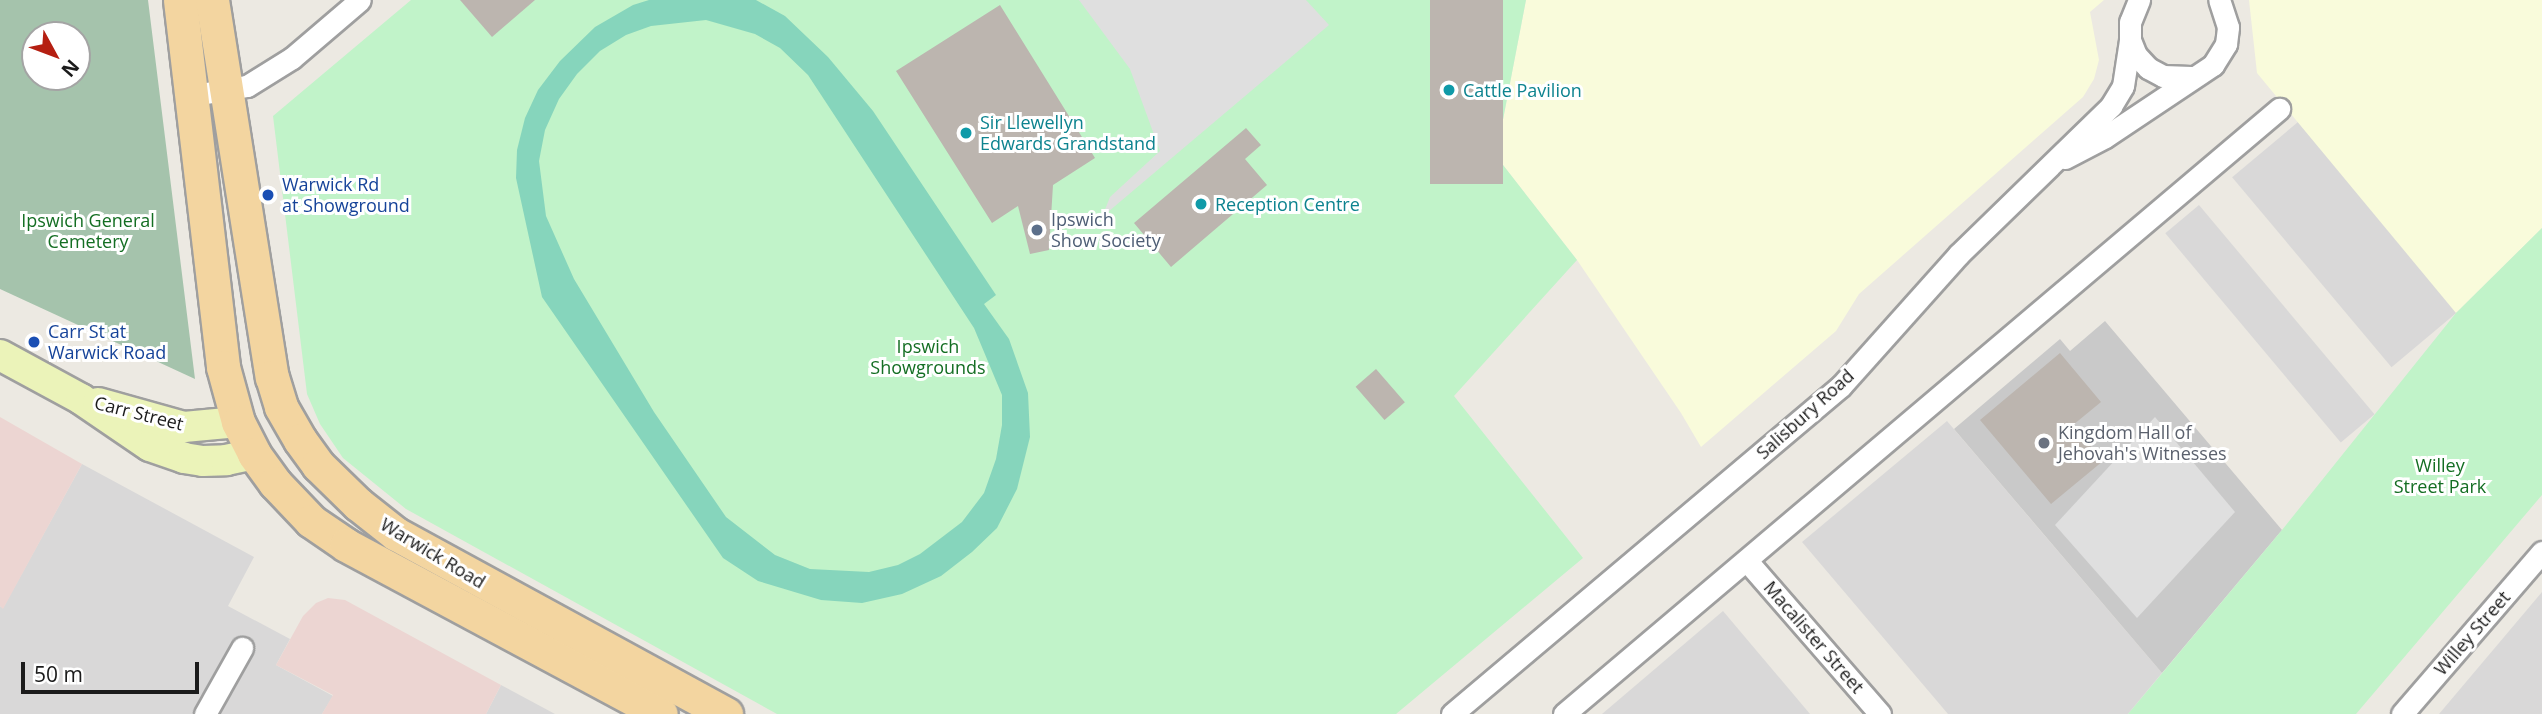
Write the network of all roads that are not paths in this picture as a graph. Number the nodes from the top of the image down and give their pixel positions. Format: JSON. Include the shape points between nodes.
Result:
{"nodes":[{"id":1,"x":180,"y":0,"type":"edge"},
{"id":2,"x":212,"y":0,"type":"edge"},
{"id":3,"x":360,"y":0,"type":"edge"},
{"id":4,"x":2139,"y":0,"type":"edge"},
{"id":5,"x":2219,"y":0,"type":"edge"},
{"id":6,"x":2130,"y":40,"type":"junction"},
{"id":7,"x":2191,"y":77,"type":"junction"},
{"id":8,"x":225,"y":91,"type":"junction"},
{"id":9,"x":189,"y":96,"type":"junction"},
{"id":10,"x":2279,"y":109,"type":"dead end"},
{"id":11,"x":2054,"y":164,"type":"junction"},
{"id":12,"x":0,"y":355,"type":"edge"},
{"id":13,"x":81,"y":399,"type":"junction"},
{"id":14,"x":238,"y":422,"type":"junction"},
{"id":15,"x":289,"y":423,"type":"junction"},
{"id":16,"x":254,"y":454,"type":"junction"},
{"id":17,"x":2542,"y":552,"type":"edge"},
{"id":18,"x":1747,"y":561,"type":"junction"},
{"id":19,"x":242,"y":648,"type":"dead end"},
{"id":20,"x":205,"y":714,"type":"edge"},
{"id":21,"x":661,"y":714,"type":"edge"},
{"id":22,"x":726,"y":714,"type":"edge"},
{"id":23,"x":1452,"y":714,"type":"edge"},
{"id":24,"x":1564,"y":714,"type":"edge"},
{"id":25,"x":1881,"y":714,"type":"edge"},
{"id":26,"x":2402,"y":714,"type":"edge"}],
"edges":[{"from":1,"to":9,"type":"main road","name":"Warwick Road"},
{"from":2,"to":8,"type":"main road","name":"Warwick Road"},
{"from":3,"to":8,"type":"street","via":[[292,58],[247,86]]},
{"from":4,"to":6,"type":"street","name":"Salisbury Road","via":[[2130,22]]},
{"from":5,"to":7,"type":"street","via":[[2228,27],[2226,44],[2213,65]]},
{"from":6,"to":7,"type":"street","via":[[2148,68],[2163,76]]},
{"from":6,"to":11,"type":"street","name":"Salisbury Road","via":[[2129,67],[2118,96]]},
{"from":7,"to":11,"type":"street","via":[[2105,137]]},
{"from":8,"to":9,"type":"street"},
{"from":8,"to":15,"type":"main road","name":"Warwick Road","via":[[272,377]]},
{"from":9,"to":14,"type":"main road","name":"Warwick Road","via":[[223,367]]},
{"from":10,"to":18,"type":"street"},
{"from":11,"to":23,"type":"street","name":"Salisbury Road","via":[[1958,255],[1841,386]]},
{"from":12,"to":13,"type":"main road","name":"Carr Street"},
{"from":13,"to":14,"type":"main road","name":"Carr Street","via":[[184,426]]},
{"from":13,"to":16,"type":"main road","name":"Carr Street","via":[[130,435],[184,458],[226,460]]},
{"from":14,"to":15,"type":"main road"},
{"from":14,"to":16,"type":"main road","name":"Warwick Road"},
{"from":15,"to":16,"type":"main road"},
{"from":15,"to":22,"type":"main road","name":"Warwick Road","via":[[318,465],[396,534]]},
{"from":16,"to":21,"type":"main road","name":"Warwick Road","via":[[312,521],[346,545]]},
{"from":17,"to":26,"type":"street","name":"Willey Street"},
{"from":18,"to":24,"type":"street"},
{"from":18,"to":25,"type":"street","name":"Macalister Street"},
{"from":19,"to":20,"type":"street"}]}
